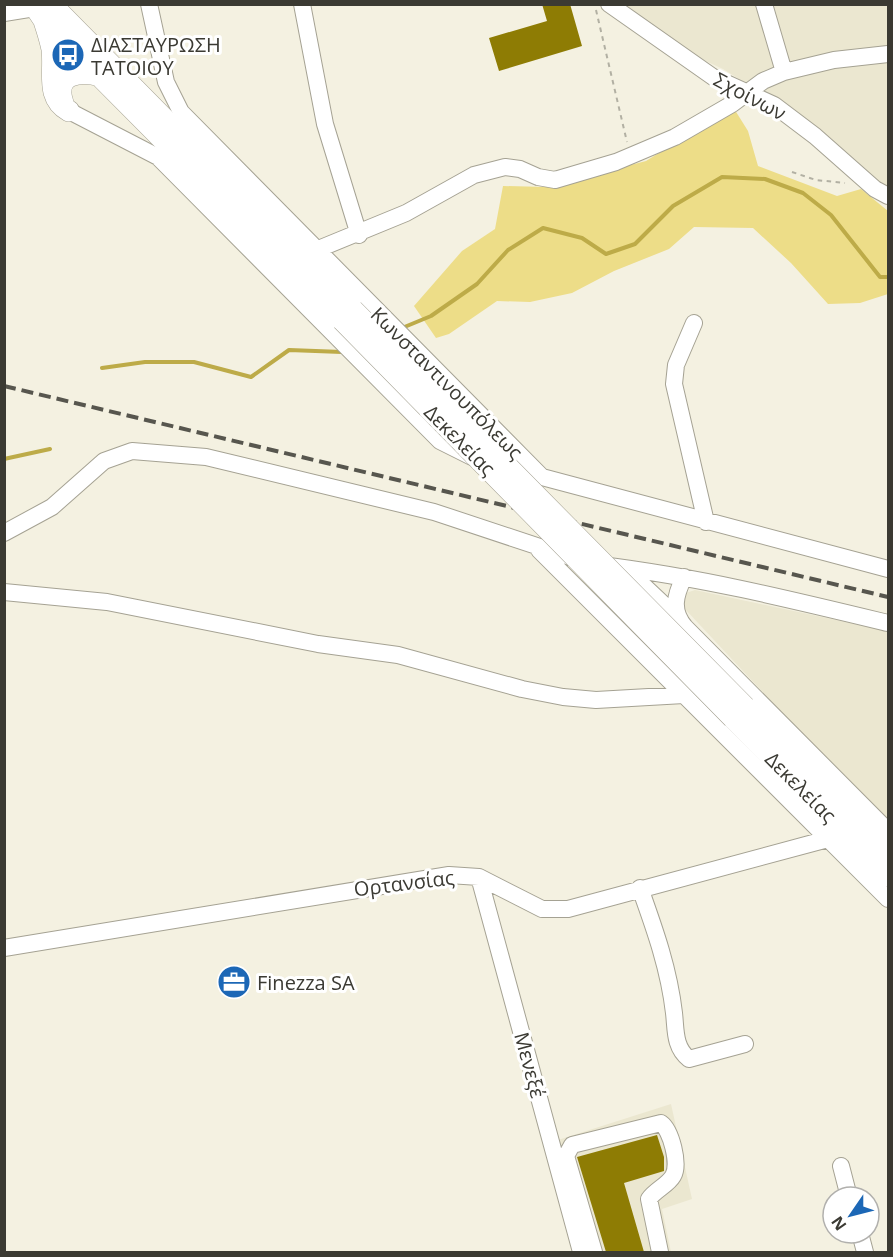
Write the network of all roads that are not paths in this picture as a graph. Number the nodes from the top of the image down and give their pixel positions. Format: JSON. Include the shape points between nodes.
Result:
{"nodes":[{"id":1,"x":149,"y":4,"type":"edge"},
{"id":2,"x":302,"y":4,"type":"edge"},
{"id":3,"x":609,"y":4,"type":"edge"},
{"id":4,"x":764,"y":4,"type":"edge"},
{"id":5,"x":40,"y":9,"type":"edge"},
{"id":6,"x":4,"y":13,"type":"edge"},
{"id":7,"x":888,"y":54,"type":"edge"},
{"id":8,"x":784,"y":72,"type":"junction"},
{"id":9,"x":101,"y":76,"type":"junction"},
{"id":10,"x":747,"y":92,"type":"junction"},
{"id":11,"x":69,"y":111,"type":"junction"},
{"id":12,"x":886,"y":195,"type":"edge"},
{"id":13,"x":358,"y":235,"type":"junction"},
{"id":14,"x":316,"y":250,"type":"junction"},
{"id":15,"x":342,"y":320,"type":"junction"},
{"id":16,"x":694,"y":323,"type":"dead end"},
{"id":17,"x":495,"y":431,"type":"junction"},
{"id":18,"x":486,"y":463,"type":"junction"},
{"id":19,"x":542,"y":477,"type":"junction"},
{"id":20,"x":706,"y":522,"type":"junction"},
{"id":21,"x":4,"y":533,"type":"edge"},
{"id":22,"x":536,"y":547,"type":"junction"},
{"id":23,"x":617,"y":567,"type":"junction"},
{"id":24,"x":888,"y":569,"type":"edge"},
{"id":25,"x":684,"y":577,"type":"junction"},
{"id":26,"x":4,"y":592,"type":"edge"},
{"id":27,"x":678,"y":618,"type":"junction"},
{"id":28,"x":888,"y":623,"type":"edge"},
{"id":29,"x":684,"y":695,"type":"junction"},
{"id":30,"x":739,"y":713,"type":"junction"},
{"id":31,"x":888,"y":831,"type":"edge"},
{"id":32,"x":828,"y":839,"type":"junction"},
{"id":33,"x":888,"y":853,"type":"edge"},
{"id":34,"x":888,"y":876,"type":"edge"},
{"id":35,"x":479,"y":877,"type":"junction"},
{"id":36,"x":640,"y":888,"type":"junction"},
{"id":37,"x":888,"y":899,"type":"edge"},
{"id":38,"x":4,"y":948,"type":"edge"},
{"id":39,"x":745,"y":1044,"type":"dead end"},
{"id":40,"x":841,"y":1166,"type":"dead end"},
{"id":41,"x":846,"y":1185,"type":"edge"},
{"id":42,"x":581,"y":1252,"type":"edge"},
{"id":43,"x":594,"y":1252,"type":"edge"},
{"id":44,"x":660,"y":1252,"type":"edge"}],
"edges":[{"from":1,"to":14,"type":"street","name":"Κωνσταντινουπόλεως","via":[[166,82],[181,112]]},
{"from":2,"to":13,"type":"street","via":[[325,123]]},
{"from":3,"to":10,"type":"street","name":"Σχοίνων","via":[[713,78]]},
{"from":4,"to":8,"type":"street"},
{"from":5,"to":6,"type":"street"},
{"from":5,"to":9,"type":"main road","name":"Δεκελείας"},
{"from":5,"to":11,"type":"main road","via":[[52,51],[53,96]]},
{"from":5,"to":15,"type":"main road","name":"Δεκελείας"},
{"from":7,"to":8,"type":"street","via":[[834,60]]},
{"from":8,"to":10,"type":"street"},
{"from":9,"to":11,"type":"main road","via":[[76,73],[63,82],[62,102]]},
{"from":9,"to":15,"type":"main road","name":"Δεκελείας"},
{"from":10,"to":12,"type":"street","name":"Σχοίνων","via":[[774,105]]},
{"from":10,"to":13,"type":"street","via":[[675,137],[631,157],[555,180],[505,167],[474,175]]},
{"from":11,"to":15,"type":"street","via":[[158,157]]},
{"from":13,"to":14,"type":"street"},
{"from":14,"to":17,"type":"street","name":"Κωνσταντινουπόλεως"},
{"from":15,"to":18,"type":"street","via":[[364,366],[440,441]]},
{"from":15,"to":30,"type":"main road","name":"Δεκελείας","bridge":true},
{"from":16,"to":20,"type":"street","via":[[676,365],[674,384]]},
{"from":17,"to":18,"type":"street"},
{"from":17,"to":19,"type":"street","name":"Κωνσταντινουπόλεως"},
{"from":18,"to":19,"type":"street"},
{"from":19,"to":20,"type":"street","name":"Κωνσταντινουπόλεως"},
{"from":20,"to":24,"type":"street","name":"Κωνσταντινουπόλεως"},
{"from":21,"to":22,"type":"street","via":[[52,507],[104,461],[132,451],[206,457],[434,512]]},
{"from":22,"to":23,"type":"street"},
{"from":22,"to":29,"type":"street"},
{"from":23,"to":25,"type":"street"},
{"from":23,"to":27,"type":"street"},
{"from":25,"to":27,"type":"street","via":[[674,604]]},
{"from":25,"to":28,"type":"street"},
{"from":26,"to":29,"type":"street","via":[[107,602],[318,644],[399,655],[563,697]]},
{"from":27,"to":31,"type":"street"},
{"from":29,"to":32,"type":"street"},
{"from":30,"to":33,"type":"main road","name":"Δεκελείας"},
{"from":30,"to":34,"type":"main road","name":"Δεκελείας"},
{"from":32,"to":36,"type":"street","name":"Ορτανσίας"},
{"from":32,"to":37,"type":"street"},
{"from":35,"to":36,"type":"street","name":"Ορτανσίας","via":[[542,909],[568,909]]},
{"from":35,"to":38,"type":"street","name":"Ορτανσίας","via":[[449,875],[401,881]]},
{"from":35,"to":42,"type":"street","name":"Μενεξέ"},
{"from":36,"to":39,"type":"street","via":[[670,983],[681,1052],[689,1059]]},
{"from":40,"to":41,"type":"street"},
{"from":43,"to":44,"type":"street","via":[[566,1156],[568,1150],[572,1145],[661,1123],[668,1129],[675,1166],[673,1176],[649,1199]]}]}
